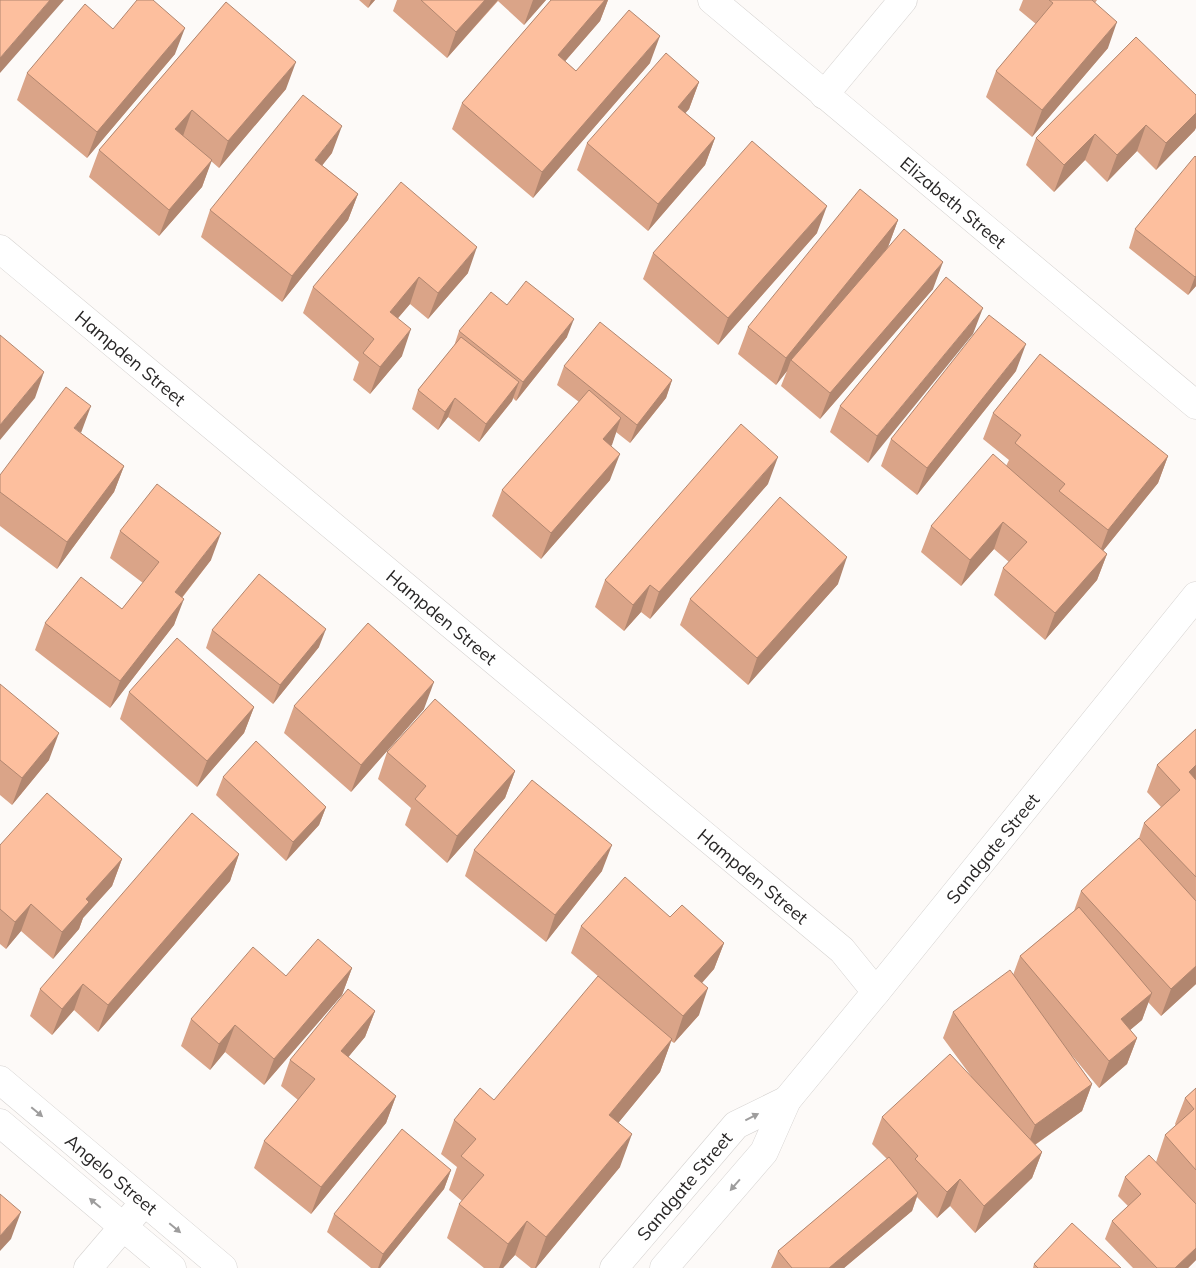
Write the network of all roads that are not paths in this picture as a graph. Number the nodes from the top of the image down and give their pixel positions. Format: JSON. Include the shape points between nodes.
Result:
{"nodes":[{"id":1,"x":712,"y":0,"type":"edge"},
{"id":2,"x":903,"y":0,"type":"edge"},
{"id":3,"x":824,"y":95,"type":"junction"},
{"id":4,"x":0,"y":249,"type":"edge"},
{"id":5,"x":1196,"y":405,"type":"edge"},
{"id":6,"x":1196,"y":596,"type":"edge"},
{"id":7,"x":876,"y":992,"type":"junction"},
{"id":8,"x":0,"y":1080,"type":"edge"},
{"id":9,"x":787,"y":1100,"type":"junction"},
{"id":10,"x":0,"y":1123,"type":"edge"},
{"id":11,"x":144,"y":1202,"type":"junction"},
{"id":12,"x":124,"y":1228,"type":"junction"},
{"id":13,"x":88,"y":1268,"type":"edge"},
{"id":14,"x":172,"y":1268,"type":"edge"},
{"id":15,"x":223,"y":1268,"type":"edge"},
{"id":16,"x":614,"y":1268,"type":"edge"},
{"id":17,"x":664,"y":1268,"type":"edge"}],
"edges":[{"from":1,"to":3,"type":"street","name":"Elizabeth Street"},
{"from":2,"to":3,"type":"street"},
{"from":3,"to":5,"type":"street","name":"Elizabeth Street"},
{"from":4,"to":7,"type":"street","name":"Hampden Street","via":[[842,950]]},
{"from":6,"to":7,"type":"street","name":"Sandgate Street"},
{"from":7,"to":9,"type":"street","name":"Sandgate Street"},
{"from":8,"to":11,"type":"street","name":"Angelo Street","one_way":true},
{"from":16,"to":9,"type":"street","name":"Sandgate Street","one_way":true,"via":[[736,1125]]},
{"from":9,"to":17,"type":"street","name":"Sandgate Street","one_way":true,"via":[[764,1152]]},
{"from":12,"to":10,"type":"street","name":"Angelo Street","one_way":true},
{"from":11,"to":12,"type":"street"},
{"from":11,"to":15,"type":"street","name":"Angelo Street","one_way":true},
{"from":12,"to":13,"type":"street"},
{"from":12,"to":14,"type":"street","name":"Angelo Street"}]}
